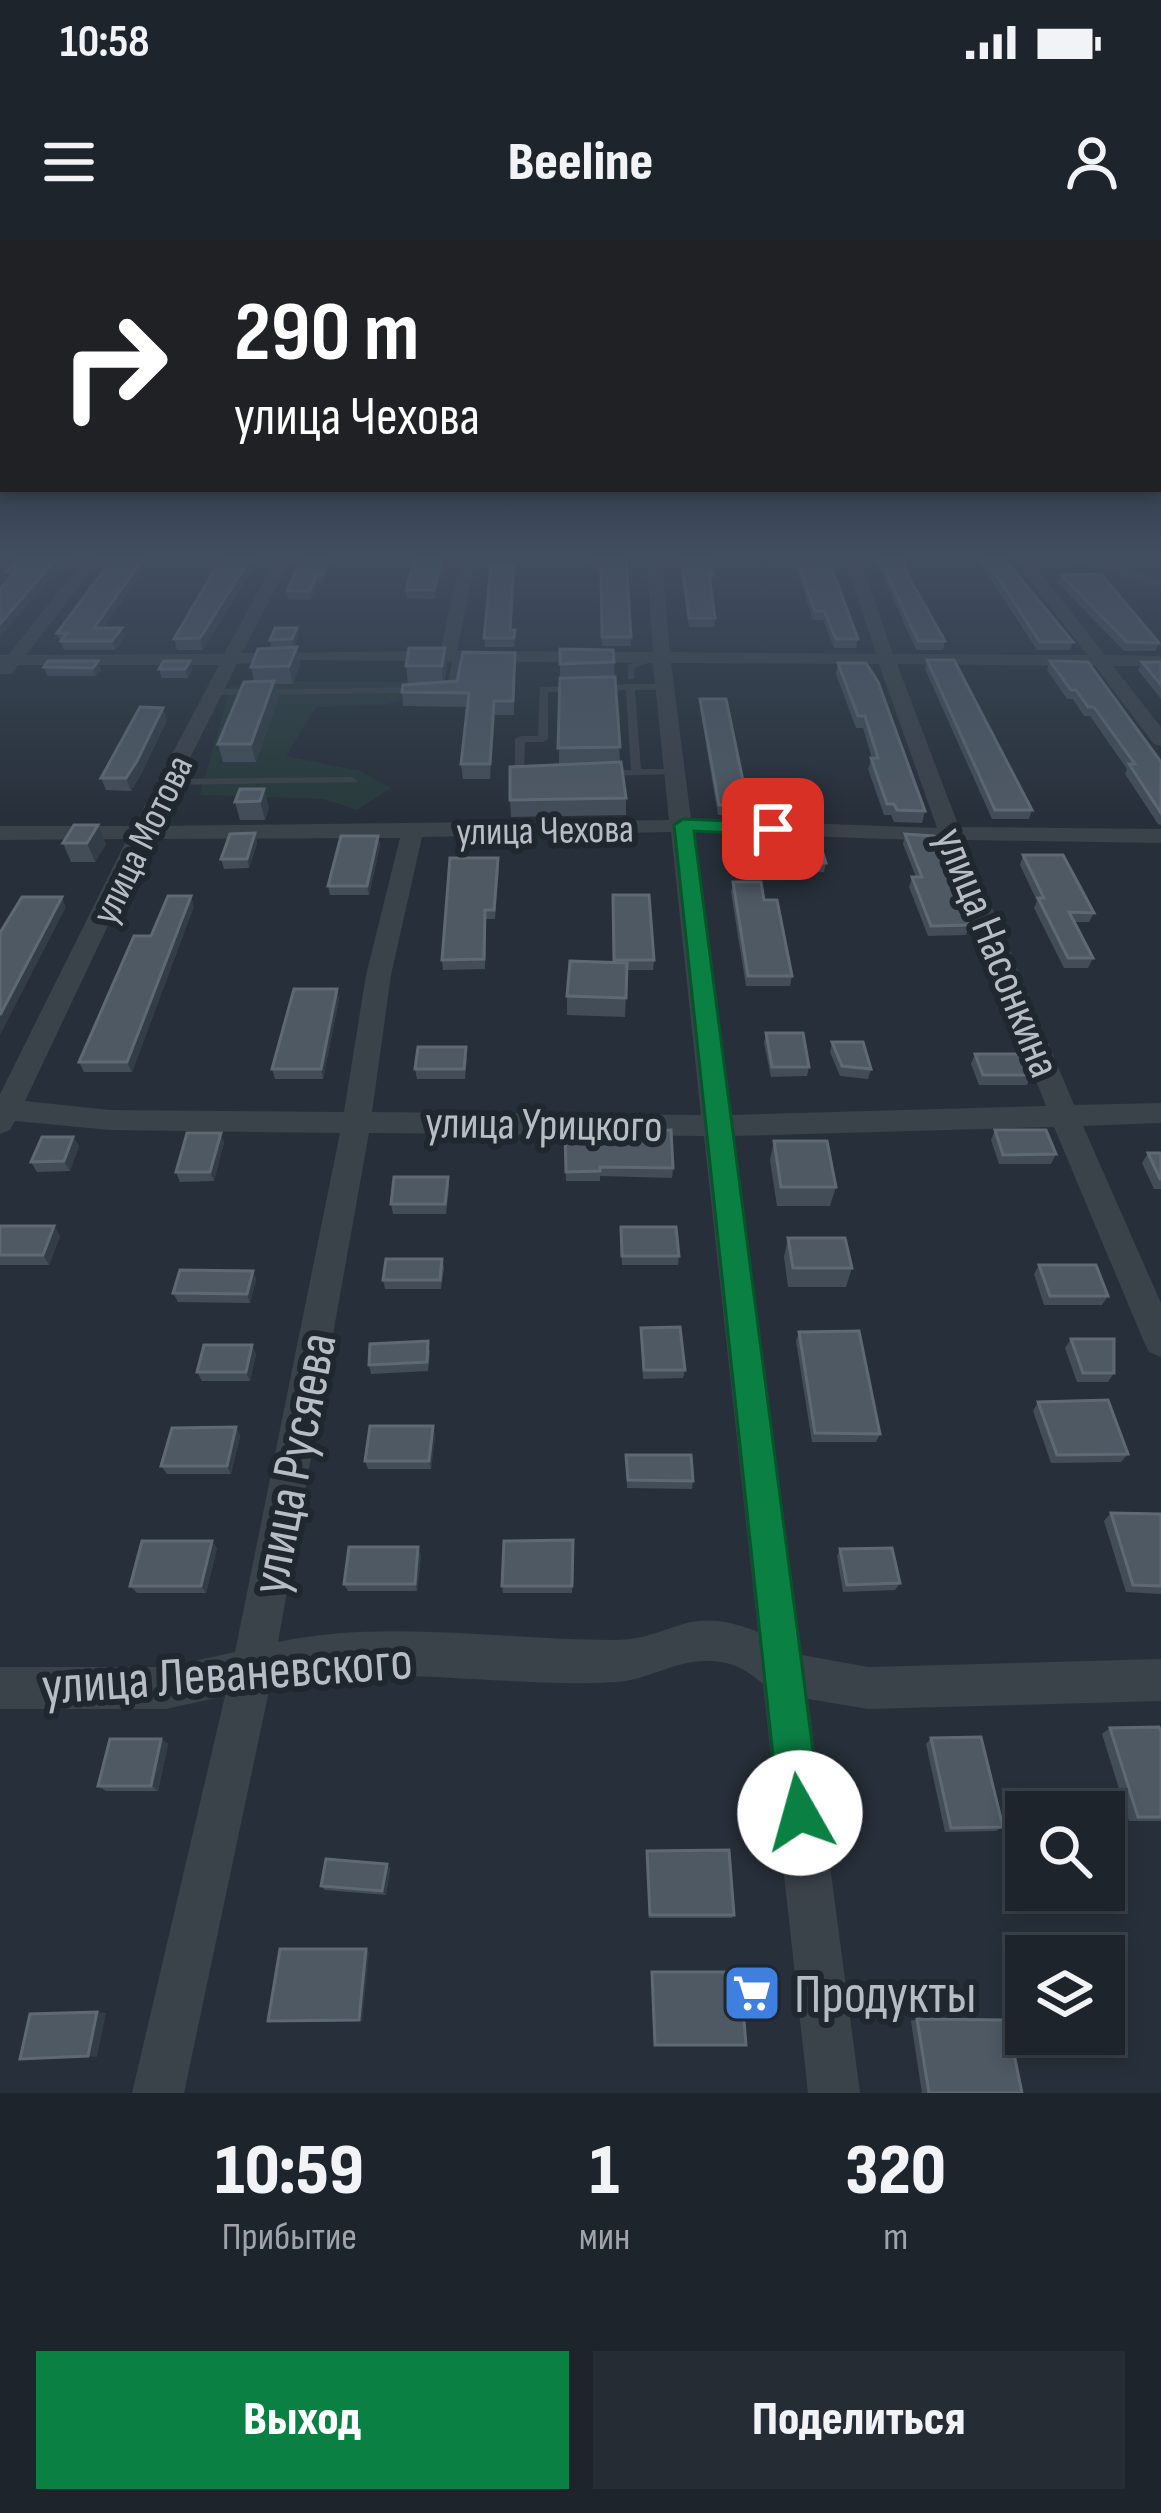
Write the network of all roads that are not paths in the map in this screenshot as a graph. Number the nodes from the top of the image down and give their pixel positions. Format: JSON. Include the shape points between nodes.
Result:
{"nodes":[{"id":1,"x":238,"y":643,"type":"edge"},
{"id":2,"x":454,"y":643,"type":"edge"},
{"id":3,"x":649,"y":643,"type":"edge"},
{"id":4,"x":879,"y":643,"type":"edge"},
{"id":5,"x":1086,"y":643,"type":"edge"},
{"id":6,"x":452,"y":657,"type":"junction"},
{"id":7,"x":230,"y":659,"type":"junction"},
{"id":8,"x":1099,"y":660,"type":"junction"},
{"id":9,"x":885,"y":662,"type":"junction"},
{"id":10,"x":1161,"y":662,"type":"edge"},
{"id":11,"x":4,"y":665,"type":"edge"},
{"id":12,"x":647,"y":673,"type":"junction"},
{"id":13,"x":217,"y":692,"type":"junction"},
{"id":14,"x":1161,"y":740,"type":"edge"},
{"id":15,"x":675,"y":772,"type":"junction"},
{"id":16,"x":636,"y":773,"type":"junction"},
{"id":17,"x":542,"y":774,"type":"edge"},
{"id":18,"x":589,"y":774,"type":"edge"},
{"id":19,"x":352,"y":780,"type":"dead end"},
{"id":20,"x":166,"y":782,"type":"junction"},
{"id":21,"x":683,"y":825,"type":"junction"},
{"id":22,"x":413,"y":832,"type":"junction"},
{"id":23,"x":0,"y":833,"type":"edge"},
{"id":24,"x":143,"y":833,"type":"junction"},
{"id":25,"x":951,"y":834,"type":"junction"},
{"id":26,"x":1161,"y":836,"type":"edge"},
{"id":27,"x":2,"y":1113,"type":"edge"},
{"id":28,"x":1161,"y":1113,"type":"edge"},
{"id":29,"x":1064,"y":1115,"type":"junction"},
{"id":30,"x":357,"y":1121,"type":"junction"},
{"id":31,"x":716,"y":1126,"type":"junction"},
{"id":32,"x":1161,"y":1342,"type":"edge"},
{"id":33,"x":253,"y":1667,"type":"junction"},
{"id":34,"x":783,"y":1673,"type":"junction"},
{"id":35,"x":1161,"y":1679,"type":"edge"},
{"id":36,"x":0,"y":1688,"type":"edge"},
{"id":37,"x":158,"y":2093,"type":"edge"},
{"id":38,"x":834,"y":2093,"type":"edge"}],
"edges":[{"from":1,"to":7,"type":"street","name":"улица Мотова"},
{"from":2,"to":6,"type":"street"},
{"from":3,"to":12,"type":"street"},
{"from":4,"to":9,"type":"street","name":"улица Насонкина"},
{"from":5,"to":8,"type":"street"},
{"from":6,"to":7,"type":"street"},
{"from":6,"to":12,"type":"street"},
{"from":6,"to":13,"type":"lane","via":[[451,692]]},
{"from":7,"to":11,"type":"street"},
{"from":7,"to":13,"type":"street","name":"улица Мотова"},
{"from":8,"to":9,"type":"street"},
{"from":8,"to":10,"type":"street"},
{"from":8,"to":14,"type":"street"},
{"from":9,"to":12,"type":"street"},
{"from":9,"to":25,"type":"street","name":"улица Насонкина"},
{"from":12,"to":15,"type":"street"},
{"from":12,"to":16,"type":"lane"},
{"from":12,"to":17,"type":"lane","via":[[543,688],[542,739],[520,739],[519,775]]},
{"from":13,"to":20,"type":"street","name":"улица Мотова"},
{"from":15,"to":16,"type":"lane"},
{"from":15,"to":21,"type":"street"},
{"from":16,"to":18,"type":"lane"},
{"from":19,"to":20,"type":"lane"},
{"from":20,"to":24,"type":"street","name":"улица Мотова"},
{"from":21,"to":22,"type":"street","name":"улица Чехова"},
{"from":21,"to":25,"type":"street","name":"улица Чехова"},
{"from":21,"to":31,"type":"street"},
{"from":22,"to":24,"type":"street","name":"улица Чехова"},
{"from":22,"to":30,"type":"street","name":"улица Русяева"},
{"from":23,"to":24,"type":"street","name":"улица Чехова"},
{"from":24,"to":27,"type":"street","name":"улица Мотова"},
{"from":25,"to":26,"type":"street","name":"улица Чехова"},
{"from":25,"to":29,"type":"street","name":"улица Насонкина"},
{"from":27,"to":30,"type":"street","name":"улица Урицкого"},
{"from":28,"to":29,"type":"street","name":"улица Урицкого"},
{"from":29,"to":31,"type":"street","name":"улица Урицкого"},
{"from":29,"to":32,"type":"street","name":"улица Насонкина"},
{"from":30,"to":31,"type":"street","name":"улица Урицкого"},
{"from":30,"to":33,"type":"street","name":"улица Русяева"},
{"from":31,"to":34,"type":"street"},
{"from":33,"to":34,"type":"street","name":"улица Леваневского","via":[[327,1653],[621,1661],[708,1640],[733,1642]]},
{"from":33,"to":36,"type":"street","name":"улица Леваневского","via":[[166,1688]]},
{"from":33,"to":37,"type":"street","name":"улица Русяева"},
{"from":34,"to":35,"type":"street","name":"улица Леваневского","via":[[868,1688]]},
{"from":34,"to":38,"type":"street"}]}
